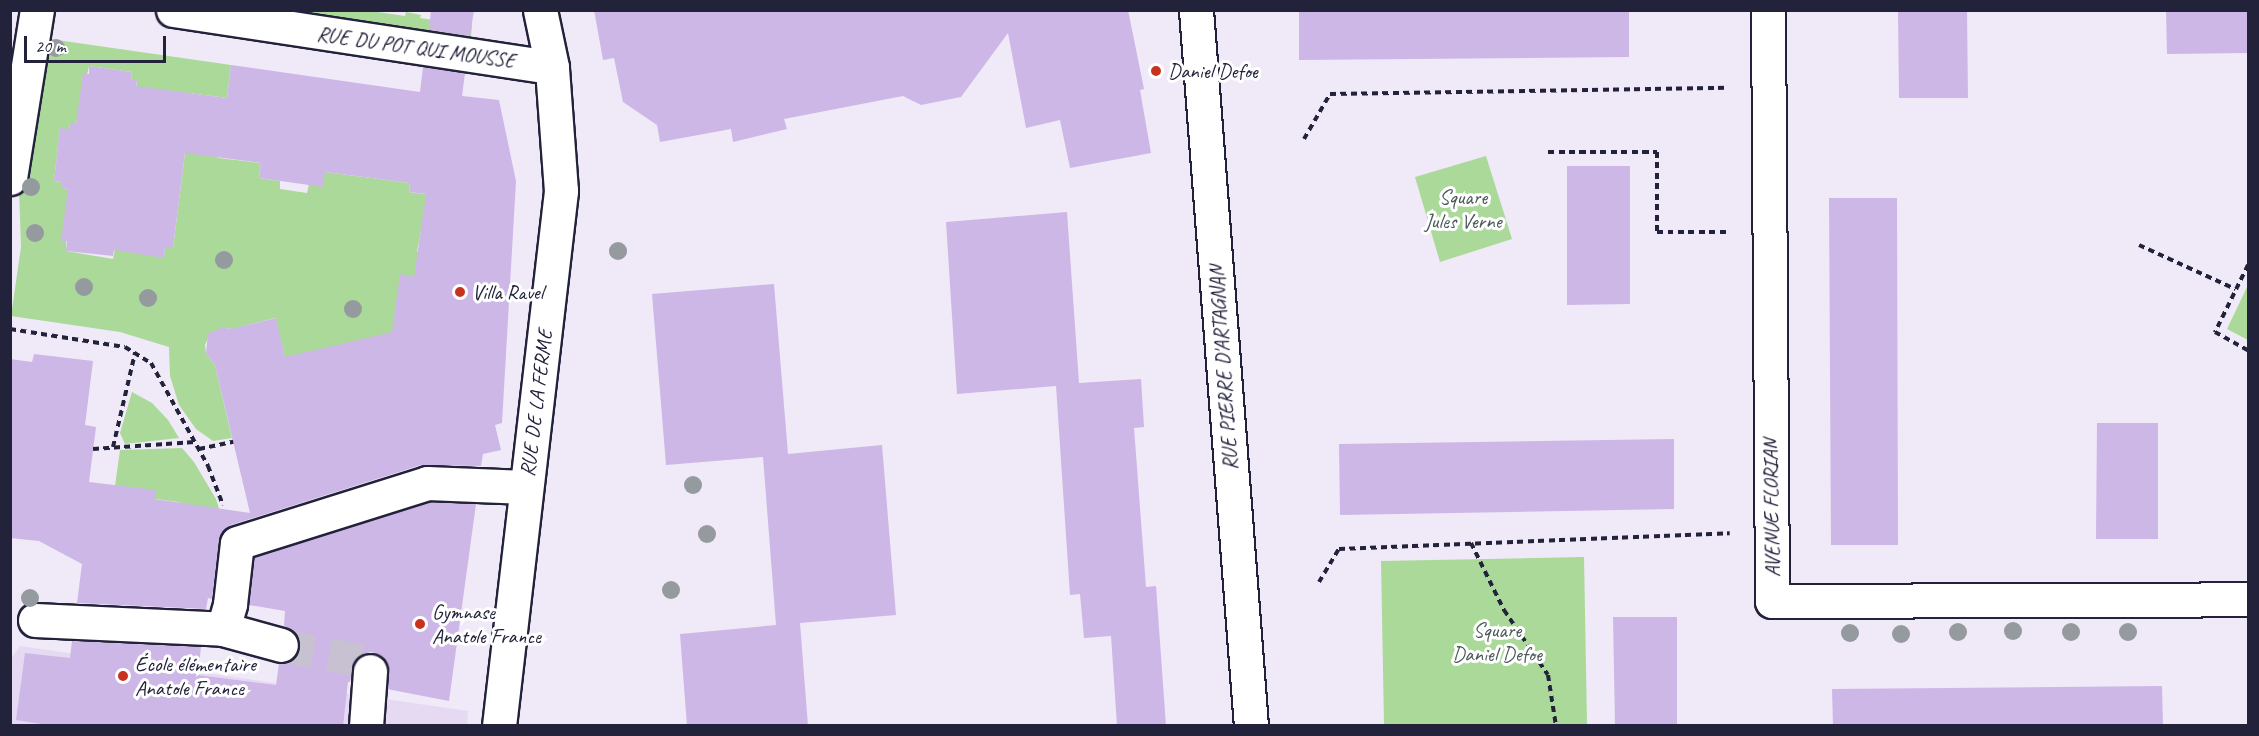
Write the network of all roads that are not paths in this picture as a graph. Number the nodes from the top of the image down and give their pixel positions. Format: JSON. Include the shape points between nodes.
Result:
{"nodes":[{"id":1,"x":37,"y":10,"type":"edge"},
{"id":2,"x":173,"y":10,"type":"edge"},
{"id":3,"x":540,"y":10,"type":"edge"},
{"id":4,"x":1196,"y":10,"type":"edge"},
{"id":5,"x":1768,"y":10,"type":"edge"},
{"id":6,"x":552,"y":67,"type":"junction"},
{"id":7,"x":10,"y":178,"type":"edge"},
{"id":8,"x":526,"y":487,"type":"junction"},
{"id":9,"x":2248,"y":599,"type":"edge"},
{"id":10,"x":35,"y":620,"type":"dead end"},
{"id":11,"x":223,"y":629,"type":"junction"},
{"id":12,"x":281,"y":645,"type":"tunnel mouth"},
{"id":13,"x":370,"y":671,"type":"dead end"},
{"id":14,"x":366,"y":726,"type":"edge"},
{"id":15,"x":499,"y":726,"type":"edge"},
{"id":16,"x":1251,"y":726,"type":"edge"}],
"edges":[{"from":1,"to":7,"type":"street"},
{"from":2,"to":6,"type":"street","name":"RUE DU POT QUI MOUSSE"},
{"from":3,"to":6,"type":"street","name":"RUE DE LA FERME"},
{"from":4,"to":16,"type":"street","name":"RUE PIERRE D'ARTAGNAN"},
{"from":5,"to":9,"type":"street","name":"AVENUE FLORIAN","via":[[1772,601]]},
{"from":6,"to":8,"type":"street","name":"RUE DE LA FERME","via":[[561,191]]},
{"from":8,"to":11,"type":"street","via":[[427,483],[237,543]]},
{"from":8,"to":15,"type":"street","name":"RUE DE LA FERME"},
{"from":10,"to":11,"type":"street"},
{"from":11,"to":12,"type":"street"},
{"from":13,"to":14,"type":"street"}]}
